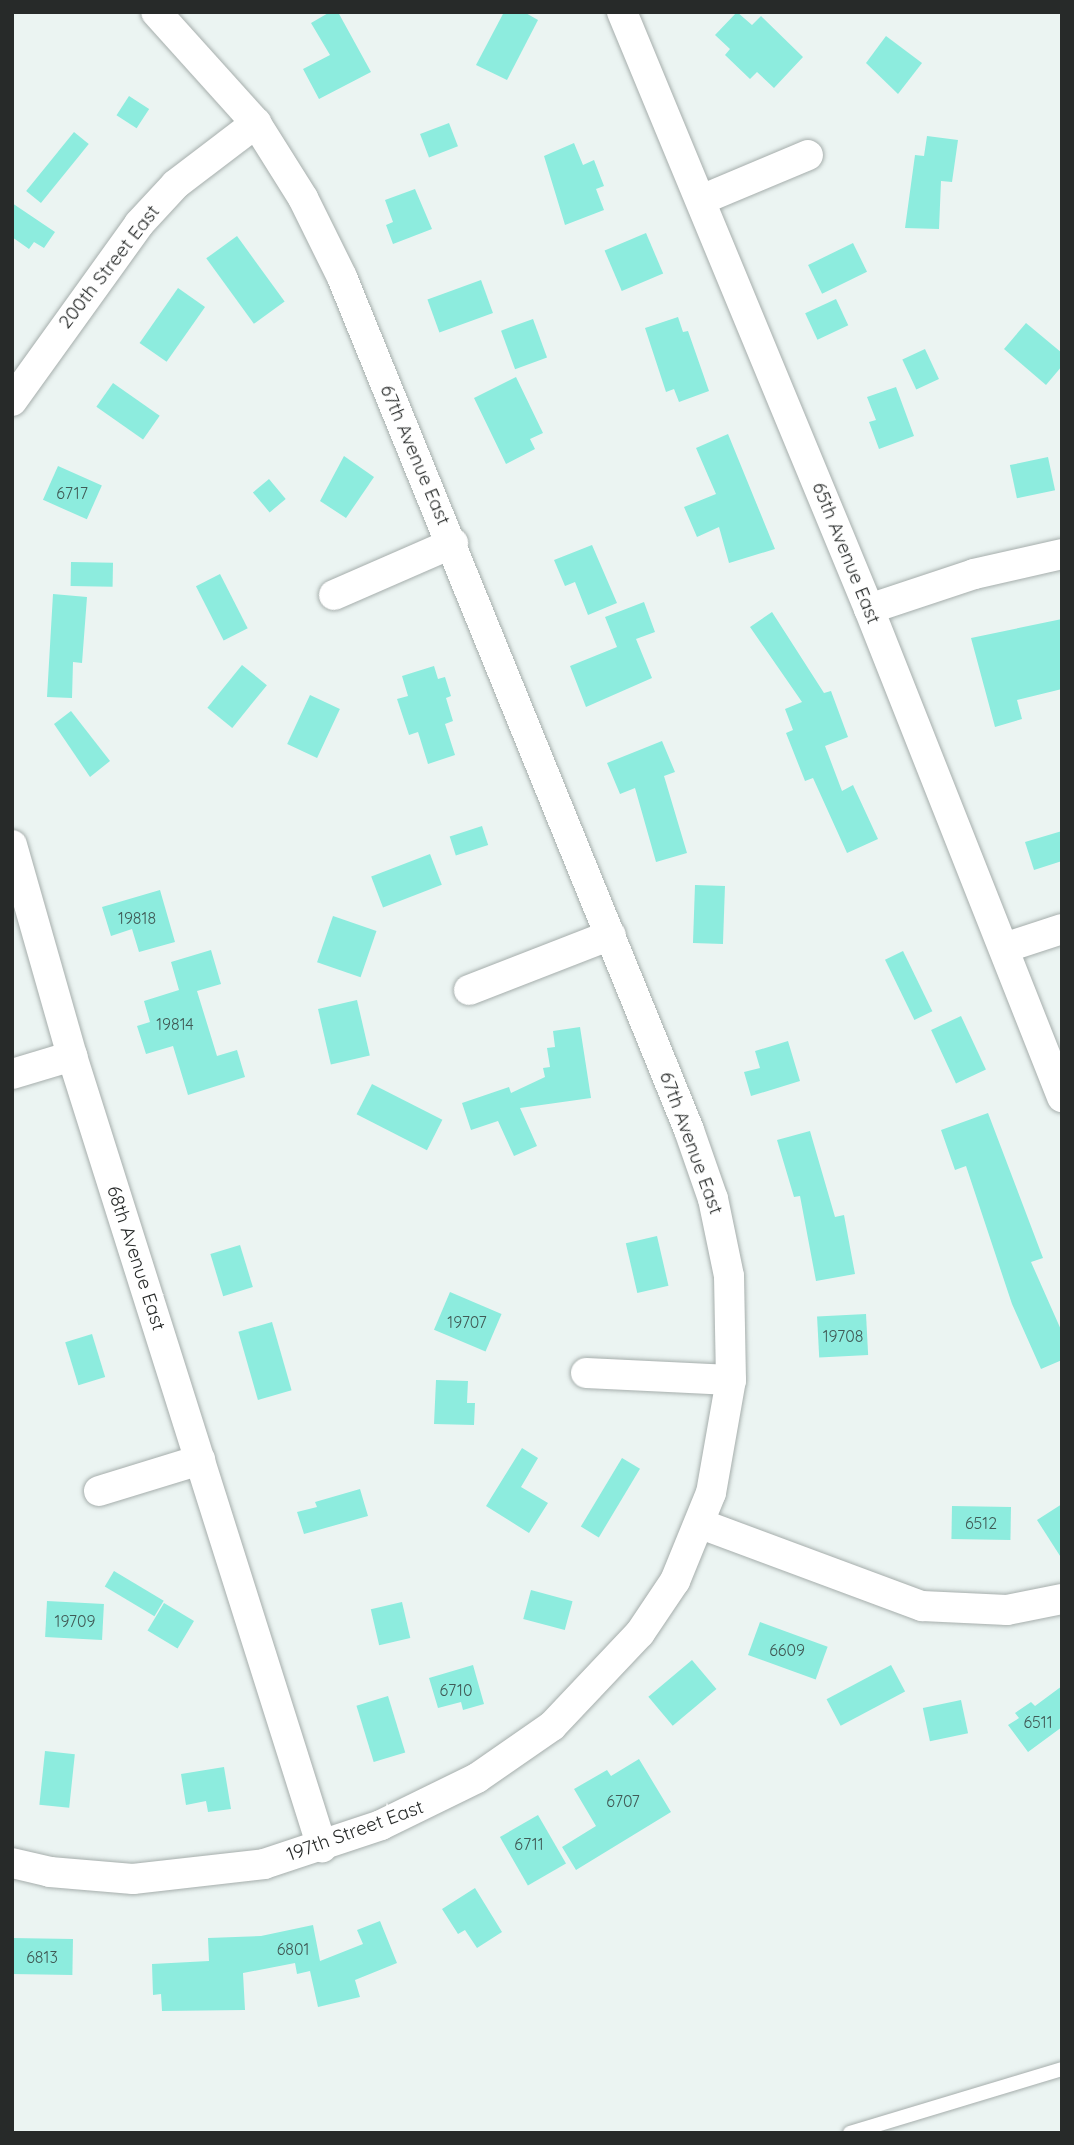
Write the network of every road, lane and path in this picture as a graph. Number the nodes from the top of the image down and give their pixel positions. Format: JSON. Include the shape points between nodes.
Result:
{"nodes":[{"id":1,"x":156,"y":12,"type":"edge"},
{"id":2,"x":622,"y":12,"type":"edge"},
{"id":3,"x":256,"y":123,"type":"junction"},
{"id":4,"x":808,"y":155,"type":"dead end"},
{"id":5,"x":701,"y":200,"type":"junction"},
{"id":6,"x":12,"y":401,"type":"edge"},
{"id":7,"x":453,"y":543,"type":"junction"},
{"id":8,"x":1062,"y":554,"type":"edge"},
{"id":9,"x":334,"y":595,"type":"dead end"},
{"id":10,"x":869,"y":609,"type":"junction"},
{"id":11,"x":12,"y":845,"type":"edge"},
{"id":12,"x":1062,"y":929,"type":"edge"},
{"id":13,"x":611,"y":935,"type":"junction"},
{"id":14,"x":1004,"y":948,"type":"junction"},
{"id":15,"x":469,"y":990,"type":"dead end"},
{"id":16,"x":72,"y":1056,"type":"junction"},
{"id":17,"x":12,"y":1074,"type":"edge"},
{"id":18,"x":1062,"y":1097,"type":"edge"},
{"id":19,"x":586,"y":1373,"type":"dead end"},
{"id":20,"x":731,"y":1380,"type":"junction"},
{"id":21,"x":200,"y":1460,"type":"junction"},
{"id":22,"x":99,"y":1491,"type":"dead end"},
{"id":23,"x":701,"y":1524,"type":"junction"},
{"id":24,"x":1062,"y":1599,"type":"edge"},
{"id":25,"x":322,"y":1847,"type":"junction"},
{"id":26,"x":12,"y":1863,"type":"edge"},
{"id":27,"x":1062,"y":2069,"type":"edge"},
{"id":28,"x":850,"y":2133,"type":"edge"}],
"edges":[{"from":1,"to":3,"type":"street","name":"67th Avenue East"},
{"from":2,"to":5,"type":"street","name":"65th Avenue East"},
{"from":3,"to":6,"type":"street","name":"200th Street East","via":[[176,184],[139,224]]},
{"from":3,"to":7,"type":"street","name":"67th Avenue East","via":[[303,198],[342,277]]},
{"from":4,"to":5,"type":"street"},
{"from":5,"to":10,"type":"street","name":"65th Avenue East"},
{"from":7,"to":9,"type":"street"},
{"from":7,"to":13,"type":"street","name":"67th Avenue East"},
{"from":8,"to":10,"type":"street","via":[[974,574]]},
{"from":10,"to":14,"type":"street","name":"65th Avenue East"},
{"from":11,"to":16,"type":"street","name":"68th Avenue East"},
{"from":12,"to":14,"type":"street"},
{"from":13,"to":15,"type":"street"},
{"from":13,"to":20,"type":"street","name":"67th Avenue East","via":[[713,1199],[729,1276]]},
{"from":14,"to":18,"type":"street","name":"65th Avenue East"},
{"from":16,"to":17,"type":"street"},
{"from":16,"to":21,"type":"street","name":"68th Avenue East"},
{"from":19,"to":20,"type":"street"},
{"from":20,"to":23,"type":"street","name":"67th Avenue East","via":[[724,1436]]},
{"from":21,"to":22,"type":"street"},
{"from":21,"to":25,"type":"street","name":"68th Avenue East"},
{"from":23,"to":24,"type":"street","via":[[922,1606],[1007,1610]]},
{"from":23,"to":25,"type":"street","name":"197th Street East","via":[[675,1581],[640,1633],[552,1726],[425,1807]]},
{"from":25,"to":26,"type":"street","name":"197th Street East","via":[[264,1864],[133,1880],[50,1872]]},
{"from":27,"to":28,"type":"lane"}]}
